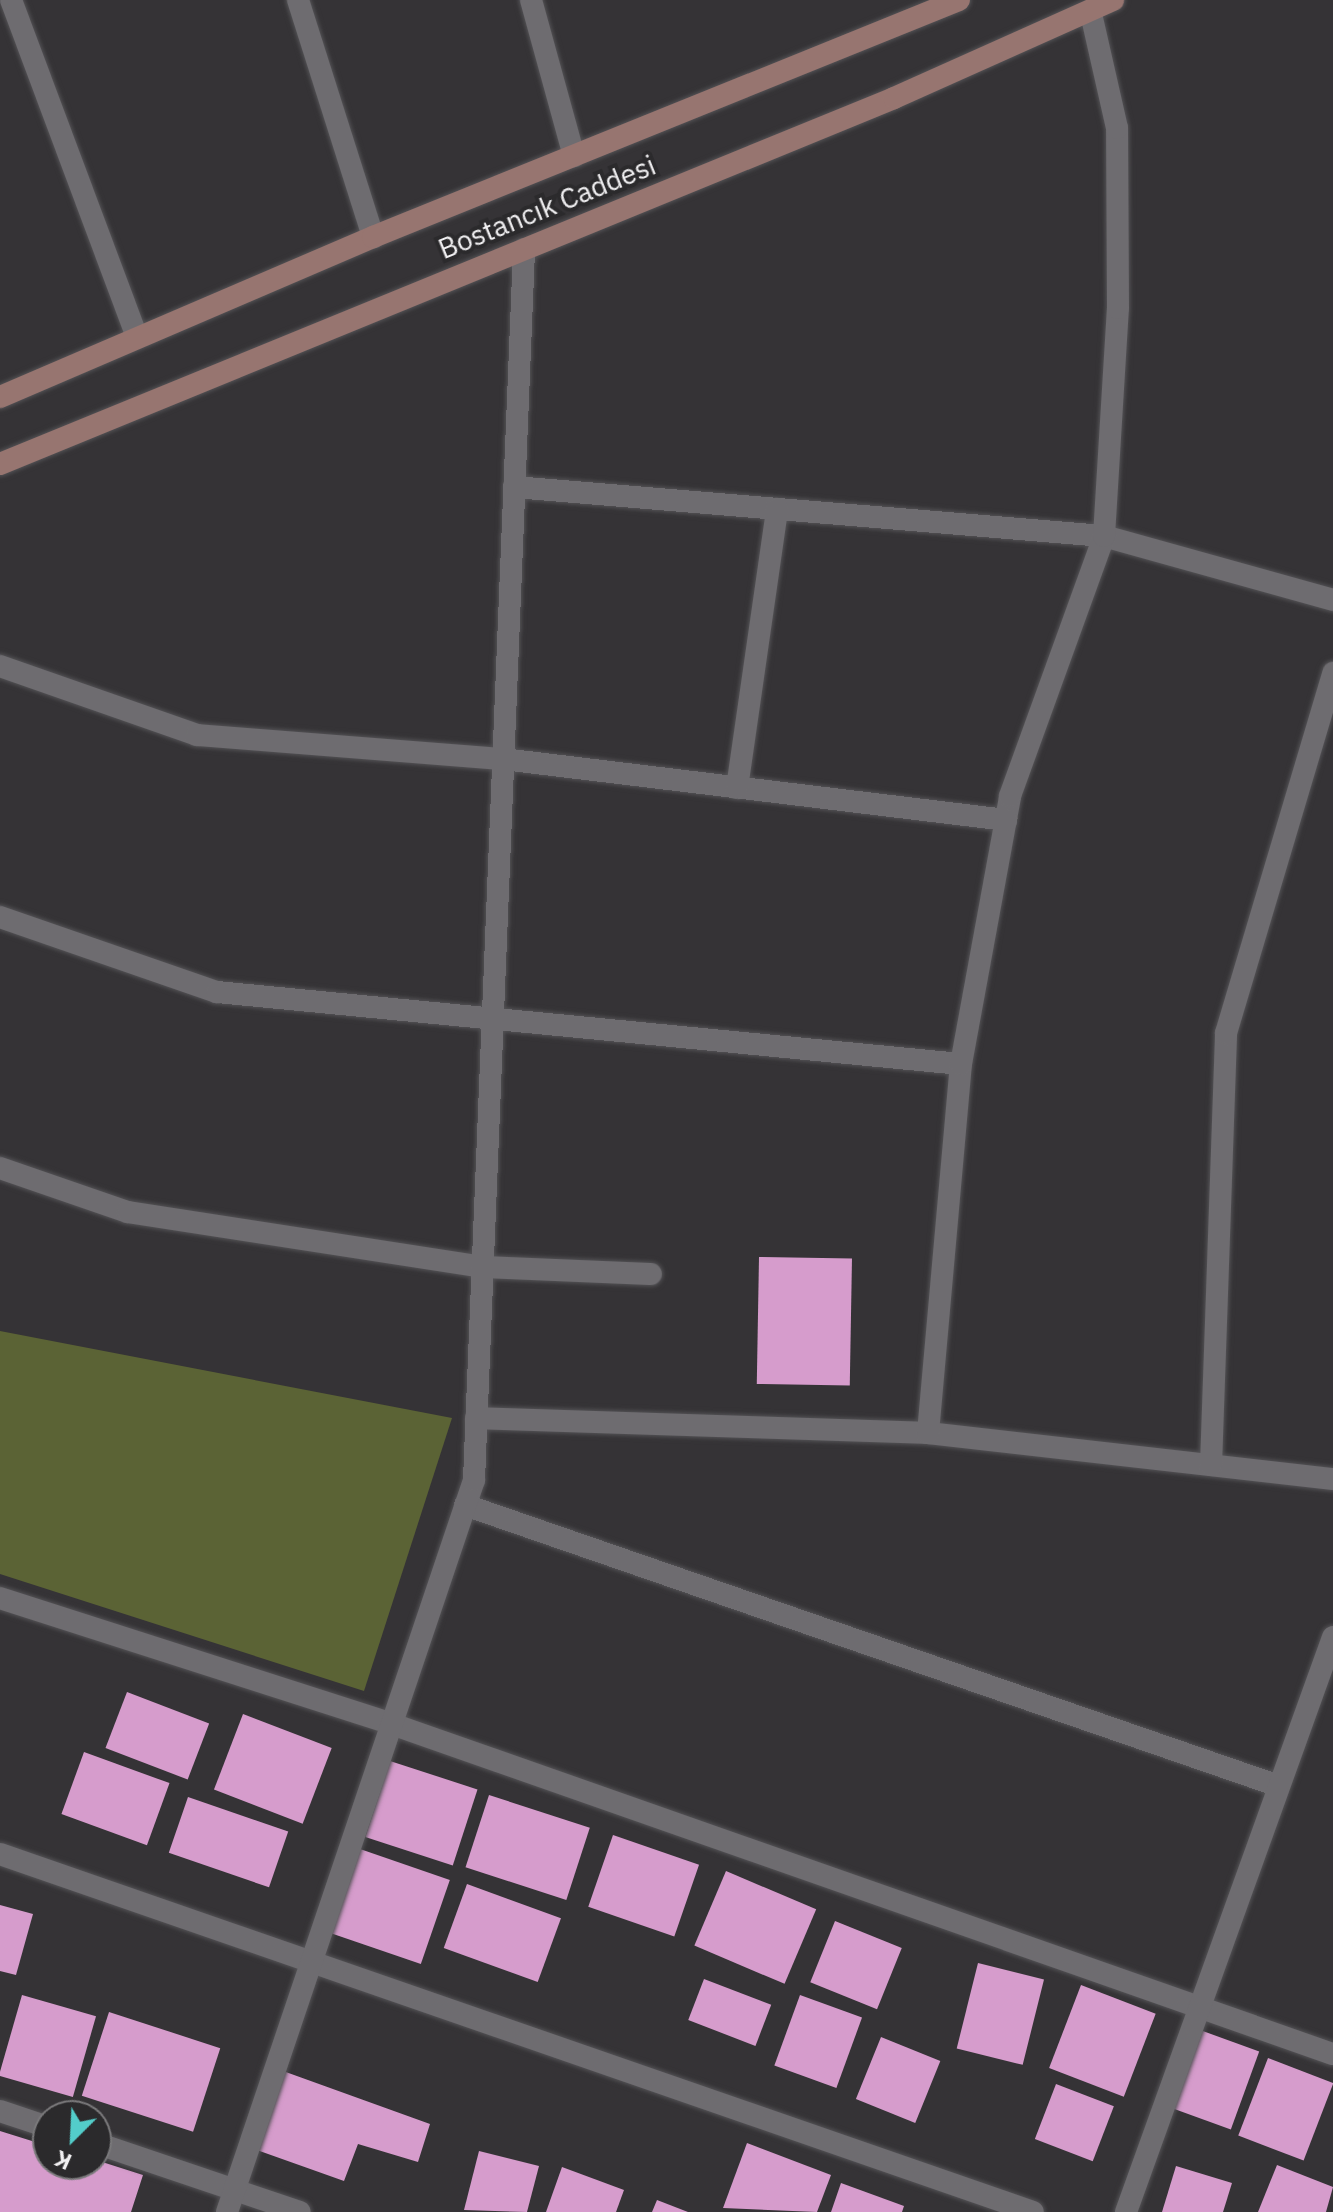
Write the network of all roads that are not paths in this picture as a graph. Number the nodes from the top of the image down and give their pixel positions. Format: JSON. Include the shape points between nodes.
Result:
{"nodes":[{"id":1,"x":11,"y":0,"type":"edge"},
{"id":2,"x":298,"y":0,"type":"edge"},
{"id":3,"x":531,"y":0,"type":"edge"},
{"id":4,"x":959,"y":0,"type":"edge"},
{"id":5,"x":1113,"y":0,"type":"edge"},
{"id":6,"x":1091,"y":14,"type":"junction"},
{"id":7,"x":574,"y":156,"type":"junction"},
{"id":8,"x":373,"y":237,"type":"junction"},
{"id":9,"x":524,"y":249,"type":"junction"},
{"id":10,"x":136,"y":335,"type":"junction"},
{"id":11,"x":0,"y":397,"type":"edge"},
{"id":12,"x":0,"y":464,"type":"edge"},
{"id":13,"x":514,"y":487,"type":"junction"},
{"id":14,"x":777,"y":509,"type":"junction"},
{"id":15,"x":1104,"y":536,"type":"junction"},
{"id":16,"x":1333,"y":600,"type":"edge"},
{"id":17,"x":0,"y":666,"type":"edge"},
{"id":18,"x":1333,"y":673,"type":"edge"},
{"id":19,"x":503,"y":759,"type":"junction"},
{"id":20,"x":737,"y":788,"type":"junction"},
{"id":21,"x":1006,"y":820,"type":"junction"},
{"id":22,"x":0,"y":917,"type":"edge"},
{"id":23,"x":493,"y":1016,"type":"junction"},
{"id":24,"x":961,"y":1064,"type":"junction"},
{"id":25,"x":0,"y":1168,"type":"edge"},
{"id":26,"x":483,"y":1267,"type":"junction"},
{"id":27,"x":651,"y":1274,"type":"dead end"},
{"id":28,"x":476,"y":1418,"type":"junction"},
{"id":29,"x":928,"y":1433,"type":"junction"},
{"id":30,"x":1211,"y":1465,"type":"junction"},
{"id":31,"x":1333,"y":1479,"type":"edge"},
{"id":32,"x":465,"y":1505,"type":"junction"},
{"id":33,"x":0,"y":1598,"type":"edge"},
{"id":34,"x":1333,"y":1637,"type":"edge"},
{"id":35,"x":392,"y":1724,"type":"junction"},
{"id":36,"x":1279,"y":1786,"type":"junction"},
{"id":37,"x":0,"y":1854,"type":"edge"},
{"id":38,"x":313,"y":1959,"type":"junction"},
{"id":39,"x":1201,"y":2005,"type":"junction"},
{"id":40,"x":1333,"y":2054,"type":"edge"},
{"id":41,"x":0,"y":2111,"type":"edge"},
{"id":42,"x":32,"y":2122,"type":"edge"},
{"id":43,"x":112,"y":2148,"type":"edge"},
{"id":44,"x":236,"y":2189,"type":"junction"},
{"id":45,"x":227,"y":2212,"type":"edge"},
{"id":46,"x":300,"y":2212,"type":"edge"},
{"id":47,"x":1033,"y":2212,"type":"edge"},
{"id":48,"x":1126,"y":2212,"type":"edge"}],
"edges":[{"from":1,"to":10,"type":"street"},
{"from":2,"to":8,"type":"street"},
{"from":3,"to":7,"type":"street"},
{"from":4,"to":7,"type":"main road","name":"Bostancık Caddesi"},
{"from":5,"to":6,"type":"main road","name":"Bostancık Caddesi"},
{"from":6,"to":9,"type":"main road","name":"Bostancık Caddesi"},
{"from":6,"to":15,"type":"street","via":[[1117,128],[1118,308]]},
{"from":7,"to":8,"type":"main road","name":"Bostancık Caddesi"},
{"from":8,"to":10,"type":"main road","name":"Bostancık Caddesi"},
{"from":9,"to":12,"type":"main road","name":"Bostancık Caddesi"},
{"from":9,"to":13,"type":"street"},
{"from":10,"to":11,"type":"main road","name":"Bostancık Caddesi"},
{"from":13,"to":14,"type":"street"},
{"from":13,"to":19,"type":"street"},
{"from":14,"to":15,"type":"street"},
{"from":14,"to":20,"type":"street"},
{"from":15,"to":16,"type":"street"},
{"from":15,"to":21,"type":"street"},
{"from":17,"to":19,"type":"street","via":[[197,735]]},
{"from":18,"to":30,"type":"street","via":[[1226,1033]]},
{"from":19,"to":20,"type":"street"},
{"from":19,"to":23,"type":"street"},
{"from":20,"to":21,"type":"street"},
{"from":21,"to":24,"type":"street"},
{"from":22,"to":23,"type":"street","via":[[217,992]]},
{"from":23,"to":24,"type":"street"},
{"from":23,"to":26,"type":"street"},
{"from":24,"to":29,"type":"street"},
{"from":25,"to":26,"type":"street","via":[[128,1212]]},
{"from":26,"to":27,"type":"street"},
{"from":26,"to":28,"type":"street"},
{"from":28,"to":29,"type":"street"},
{"from":28,"to":32,"type":"street","via":[[474,1480]]},
{"from":29,"to":30,"type":"street"},
{"from":30,"to":31,"type":"street"},
{"from":32,"to":35,"type":"street"},
{"from":32,"to":36,"type":"street"},
{"from":33,"to":35,"type":"street"},
{"from":34,"to":36,"type":"street"},
{"from":35,"to":38,"type":"street"},
{"from":35,"to":39,"type":"street"},
{"from":36,"to":39,"type":"street"},
{"from":37,"to":38,"type":"street"},
{"from":38,"to":44,"type":"street"},
{"from":38,"to":47,"type":"street"},
{"from":39,"to":40,"type":"street"},
{"from":39,"to":48,"type":"street"},
{"from":41,"to":42,"type":"street"},
{"from":43,"to":44,"type":"street"},
{"from":44,"to":45,"type":"street"},
{"from":44,"to":46,"type":"street"}]}
